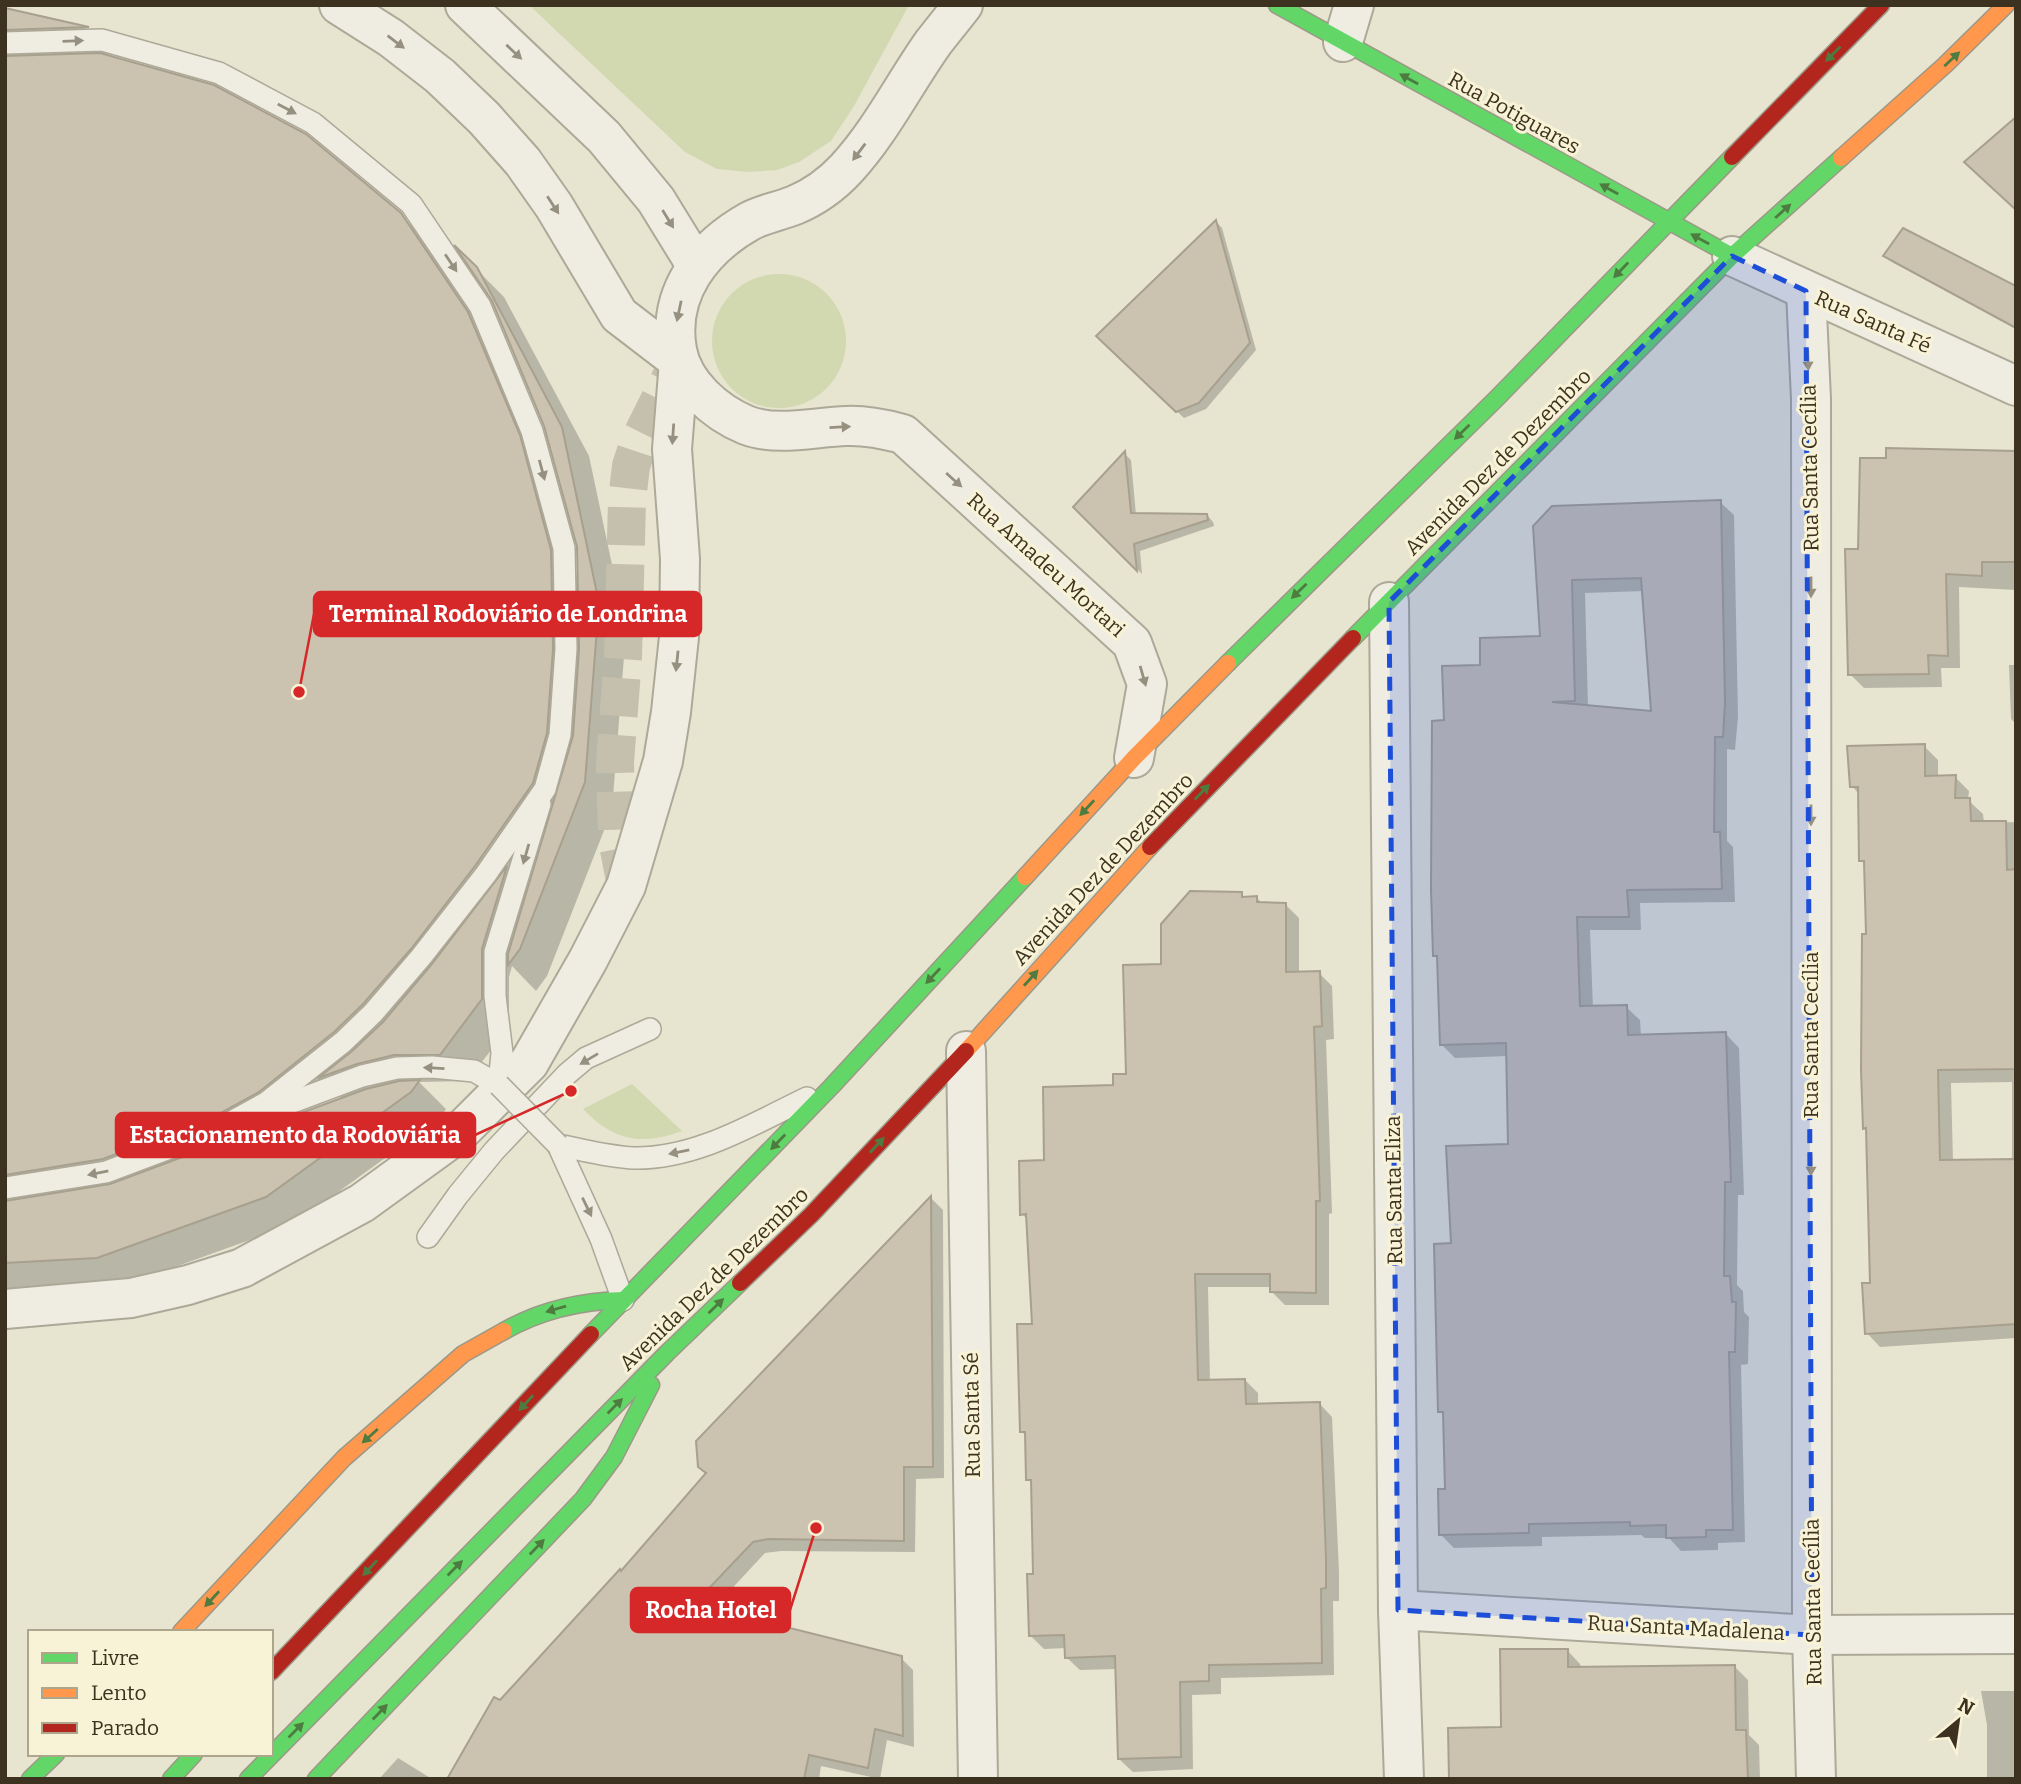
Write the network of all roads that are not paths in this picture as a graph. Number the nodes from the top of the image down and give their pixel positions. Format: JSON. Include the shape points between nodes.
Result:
{"nodes":[{"id":1,"x":339,"y":5,"type":"edge"},
{"id":2,"x":465,"y":5,"type":"edge"},
{"id":3,"x":963,"y":5,"type":"edge"},
{"id":4,"x":1277,"y":5,"type":"edge"},
{"id":5,"x":1354,"y":5,"type":"edge"},
{"id":6,"x":1881,"y":5,"type":"edge"},
{"id":7,"x":2006,"y":5,"type":"edge"},
{"id":8,"x":1343,"y":42,"type":"junction"},
{"id":9,"x":5,"y":43,"type":"edge"},
{"id":10,"x":1669,"y":221,"type":"junction"},
{"id":11,"x":1732,"y":256,"type":"junction"},
{"id":12,"x":696,"y":265,"type":"junction"},
{"id":13,"x":1806,"y":291,"type":"junction"},
{"id":14,"x":679,"y":361,"type":"junction"},
{"id":15,"x":2016,"y":386,"type":"edge"},
{"id":16,"x":1389,"y":602,"type":"junction"},
{"id":17,"x":1133,"y":758,"type":"junction"},
{"id":18,"x":545,"y":789,"type":"junction"},
{"id":19,"x":650,"y":1029,"type":"dead end"},
{"id":20,"x":966,"y":1051,"type":"junction"},
{"id":21,"x":499,"y":1085,"type":"junction"},
{"id":22,"x":831,"y":1087,"type":"junction"},
{"id":23,"x":215,"y":1131,"type":"junction"},
{"id":24,"x":558,"y":1145,"type":"junction"},
{"id":25,"x":5,"y":1188,"type":"edge"},
{"id":26,"x":428,"y":1237,"type":"dead end"},
{"id":27,"x":623,"y":1300,"type":"junction"},
{"id":28,"x":5,"y":1309,"type":"edge"},
{"id":29,"x":667,"y":1353,"type":"junction"},
{"id":30,"x":1398,"y":1610,"type":"junction"},
{"id":31,"x":183,"y":1630,"type":"edge"},
{"id":32,"x":2016,"y":1634,"type":"edge"},
{"id":33,"x":1812,"y":1635,"type":"junction"},
{"id":34,"x":273,"y":1670,"type":"edge"},
{"id":35,"x":273,"y":1754,"type":"edge"},
{"id":36,"x":54,"y":1756,"type":"edge"},
{"id":37,"x":192,"y":1756,"type":"edge"},
{"id":38,"x":271,"y":1756,"type":"edge"},
{"id":39,"x":30,"y":1779,"type":"edge"},
{"id":40,"x":171,"y":1779,"type":"edge"},
{"id":41,"x":248,"y":1779,"type":"edge"},
{"id":42,"x":316,"y":1779,"type":"edge"},
{"id":43,"x":978,"y":1779,"type":"edge"},
{"id":44,"x":1404,"y":1779,"type":"edge"},
{"id":45,"x":1816,"y":1779,"type":"edge"}],
"edges":[{"from":1,"to":14,"type":"street","one_way":true,"via":[[391,37],[484,118],[554,206],[619,315]]},
{"from":2,"to":12,"type":"street","one_way":true,"via":[[604,137],[656,200]]},
{"from":3,"to":12,"type":"street","one_way":true,"via":[[874,132],[828,187],[798,204],[752,220],[720,241]]},
{"from":4,"to":8,"type":"main road","name":"Rua Potiguares"},
{"from":5,"to":8,"type":"street"},
{"from":6,"to":10,"type":"main road","one_way":true},
{"from":11,"to":7,"type":"main road","name":"Avenida Dez de Dezembro","one_way":true},
{"from":10,"to":8,"type":"main road","name":"Rua Potiguares","one_way":true},
{"from":9,"to":18,"type":"lane","one_way":true,"via":[[102,40],[219,73],[313,123],[411,204],[480,306],[532,431],[564,548],[566,649],[560,735]]},
{"from":11,"to":10,"type":"main road","name":"Rua Potiguares","one_way":true},
{"from":10,"to":17,"type":"main road","one_way":true},
{"from":11,"to":13,"type":"street","name":"Rua Santa Fé"},
{"from":11,"to":16,"type":"main road","name":"Avenida Dez de Dezembro"},
{"from":12,"to":14,"type":"street","one_way":true,"via":[[677,312]]},
{"from":13,"to":15,"type":"street","name":"Rua Santa Fé"},
{"from":13,"to":33,"type":"street","name":"Rua Santa Cecília","one_way":true,"via":[[1811,399]]},
{"from":14,"to":17,"type":"street","name":"Rua Amadeu Mortari","one_way":true,"via":[[696,389],[719,411],[748,426],[776,430],[876,427],[903,434],[1132,643],[1147,684]]},
{"from":14,"to":28,"type":"street","one_way":true,"via":[[672,449],[680,559],[679,636],[663,761],[626,886],[529,1063],[460,1132],[362,1203],[242,1268],[131,1298]]},
{"from":20,"to":16,"type":"main road","name":"Avenida Dez de Dezembro","one_way":true,"via":[[1175,820]]},
{"from":16,"to":30,"type":"street","name":"Rua Santa Eliza"},
{"from":17,"to":22,"type":"main road","one_way":true},
{"from":18,"to":21,"type":"lane","one_way":true,"via":[[495,952],[502,1053]]},
{"from":18,"to":23,"type":"lane","via":[[486,874],[373,1013],[312,1069],[266,1103]]},
{"from":19,"to":26,"type":"lane","one_way":true,"via":[[586,1058],[567,1074],[494,1151]]},
{"from":29,"to":20,"type":"main road","name":"Avenida Dez de Dezembro","one_way":true,"via":[[811,1215]]},
{"from":20,"to":43,"type":"street","name":"Rua Santa Sé"},
{"from":21,"to":23,"type":"lane","one_way":true,"via":[[474,1071],[397,1068],[362,1076]]},
{"from":21,"to":24,"type":"lane","bridge":true},
{"from":22,"to":24,"type":"lane","one_way":true,"via":[[705,1147],[668,1155],[634,1158]]},
{"from":22,"to":27,"type":"main road","one_way":true},
{"from":23,"to":25,"type":"lane","one_way":true,"via":[[106,1172]]},
{"from":24,"to":27,"type":"lane","one_way":true,"via":[[601,1238]]},
{"from":27,"to":31,"type":"main road","one_way":true,"via":[[590,1301],[527,1318],[463,1354],[344,1458]]},
{"from":27,"to":34,"type":"main road","one_way":true},
{"from":35,"to":29,"type":"main road","name":"Avenida Dez de Dezembro","one_way":true},
{"from":42,"to":29,"type":"main road","one_way":true,"via":[[583,1499],[614,1457]]},
{"from":30,"to":33,"type":"street","name":"Rua Santa Madalena"},
{"from":30,"to":44,"type":"street","name":"Rua Santa Eliza"},
{"from":32,"to":33,"type":"street","name":"Rua Santa Madalena"},
{"from":33,"to":45,"type":"street","name":"Rua Santa Cecília"},
{"from":36,"to":39,"type":"main road"},
{"from":37,"to":40,"type":"main road"},
{"from":41,"to":38,"type":"main road","name":"Avenida Dez de Dezembro","one_way":true}]}
